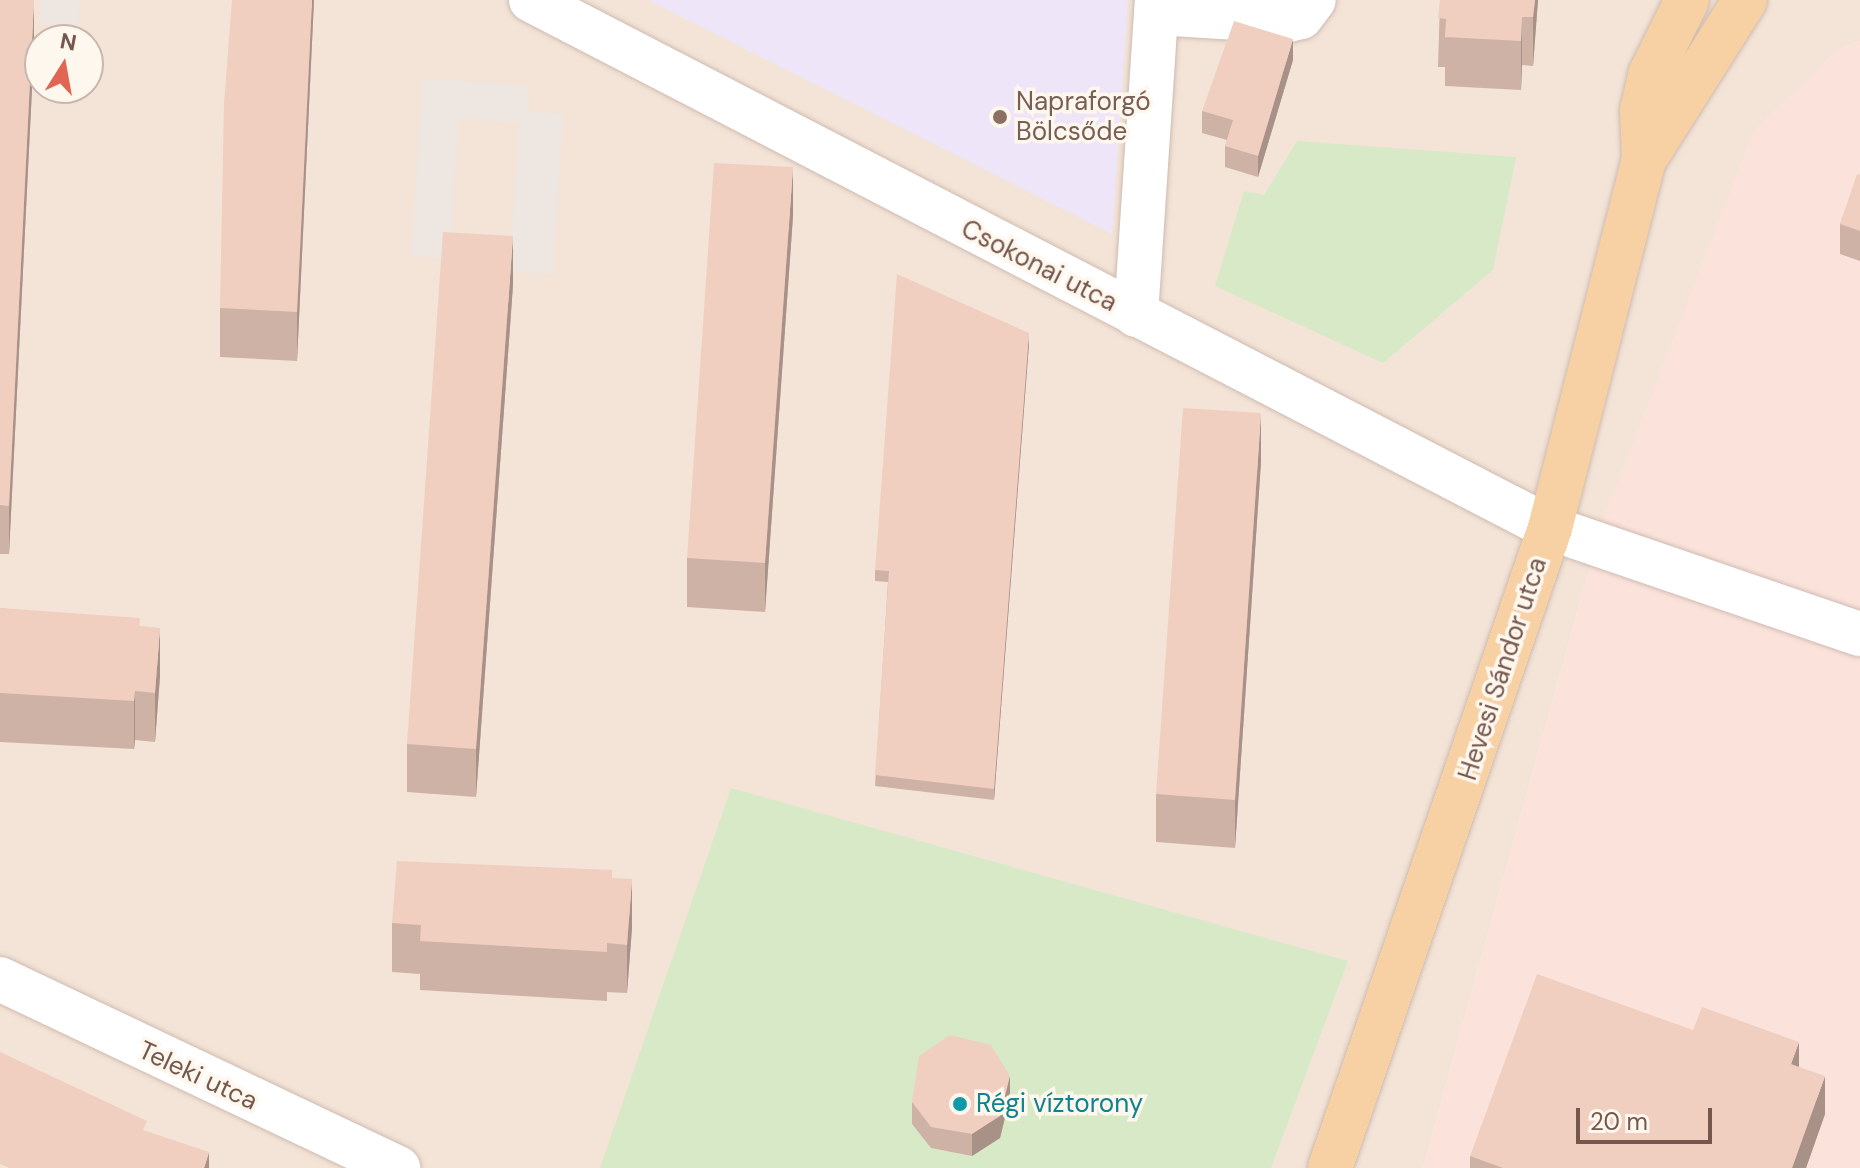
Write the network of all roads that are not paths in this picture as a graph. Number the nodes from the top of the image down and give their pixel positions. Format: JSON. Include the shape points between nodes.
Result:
{"nodes":[{"id":1,"x":531,"y":0,"type":"edge"},
{"id":2,"x":1314,"y":0,"type":"edge"},
{"id":3,"x":1687,"y":0,"type":"edge"},
{"id":4,"x":1745,"y":0,"type":"edge"},
{"id":5,"x":1156,"y":6,"type":"edge"},
{"id":6,"x":574,"y":11,"type":"edge"},
{"id":7,"x":1644,"y":160,"type":"junction"},
{"id":8,"x":1136,"y":315,"type":"junction"},
{"id":9,"x":1550,"y":528,"type":"junction"},
{"id":10,"x":1860,"y":634,"type":"edge"},
{"id":11,"x":0,"y":979,"type":"edge"},
{"id":12,"x":398,"y":1168,"type":"edge"},
{"id":13,"x":1330,"y":1168,"type":"edge"}],
"edges":[{"from":1,"to":6,"type":"street","name":"Csokonai utca"},
{"from":2,"to":5,"type":"street","via":[[1301,17],[1285,21]]},
{"from":3,"to":7,"type":"main road","name":"Hevesi Sándor utca","via":[[1651,73],[1642,111]]},
{"from":4,"to":7,"type":"main road","name":"Hevesi Sándor utca"},
{"from":5,"to":8,"type":"street"},
{"from":6,"to":8,"type":"street","name":"Csokonai utca"},
{"from":7,"to":9,"type":"main road","name":"Hevesi Sándor utca"},
{"from":8,"to":9,"type":"street","name":"Csokonai utca"},
{"from":9,"to":10,"type":"street","name":"Csokonai utca"},
{"from":9,"to":13,"type":"main road","name":"Hevesi Sándor utca"},
{"from":11,"to":12,"type":"street","name":"Teleki utca"}]}
